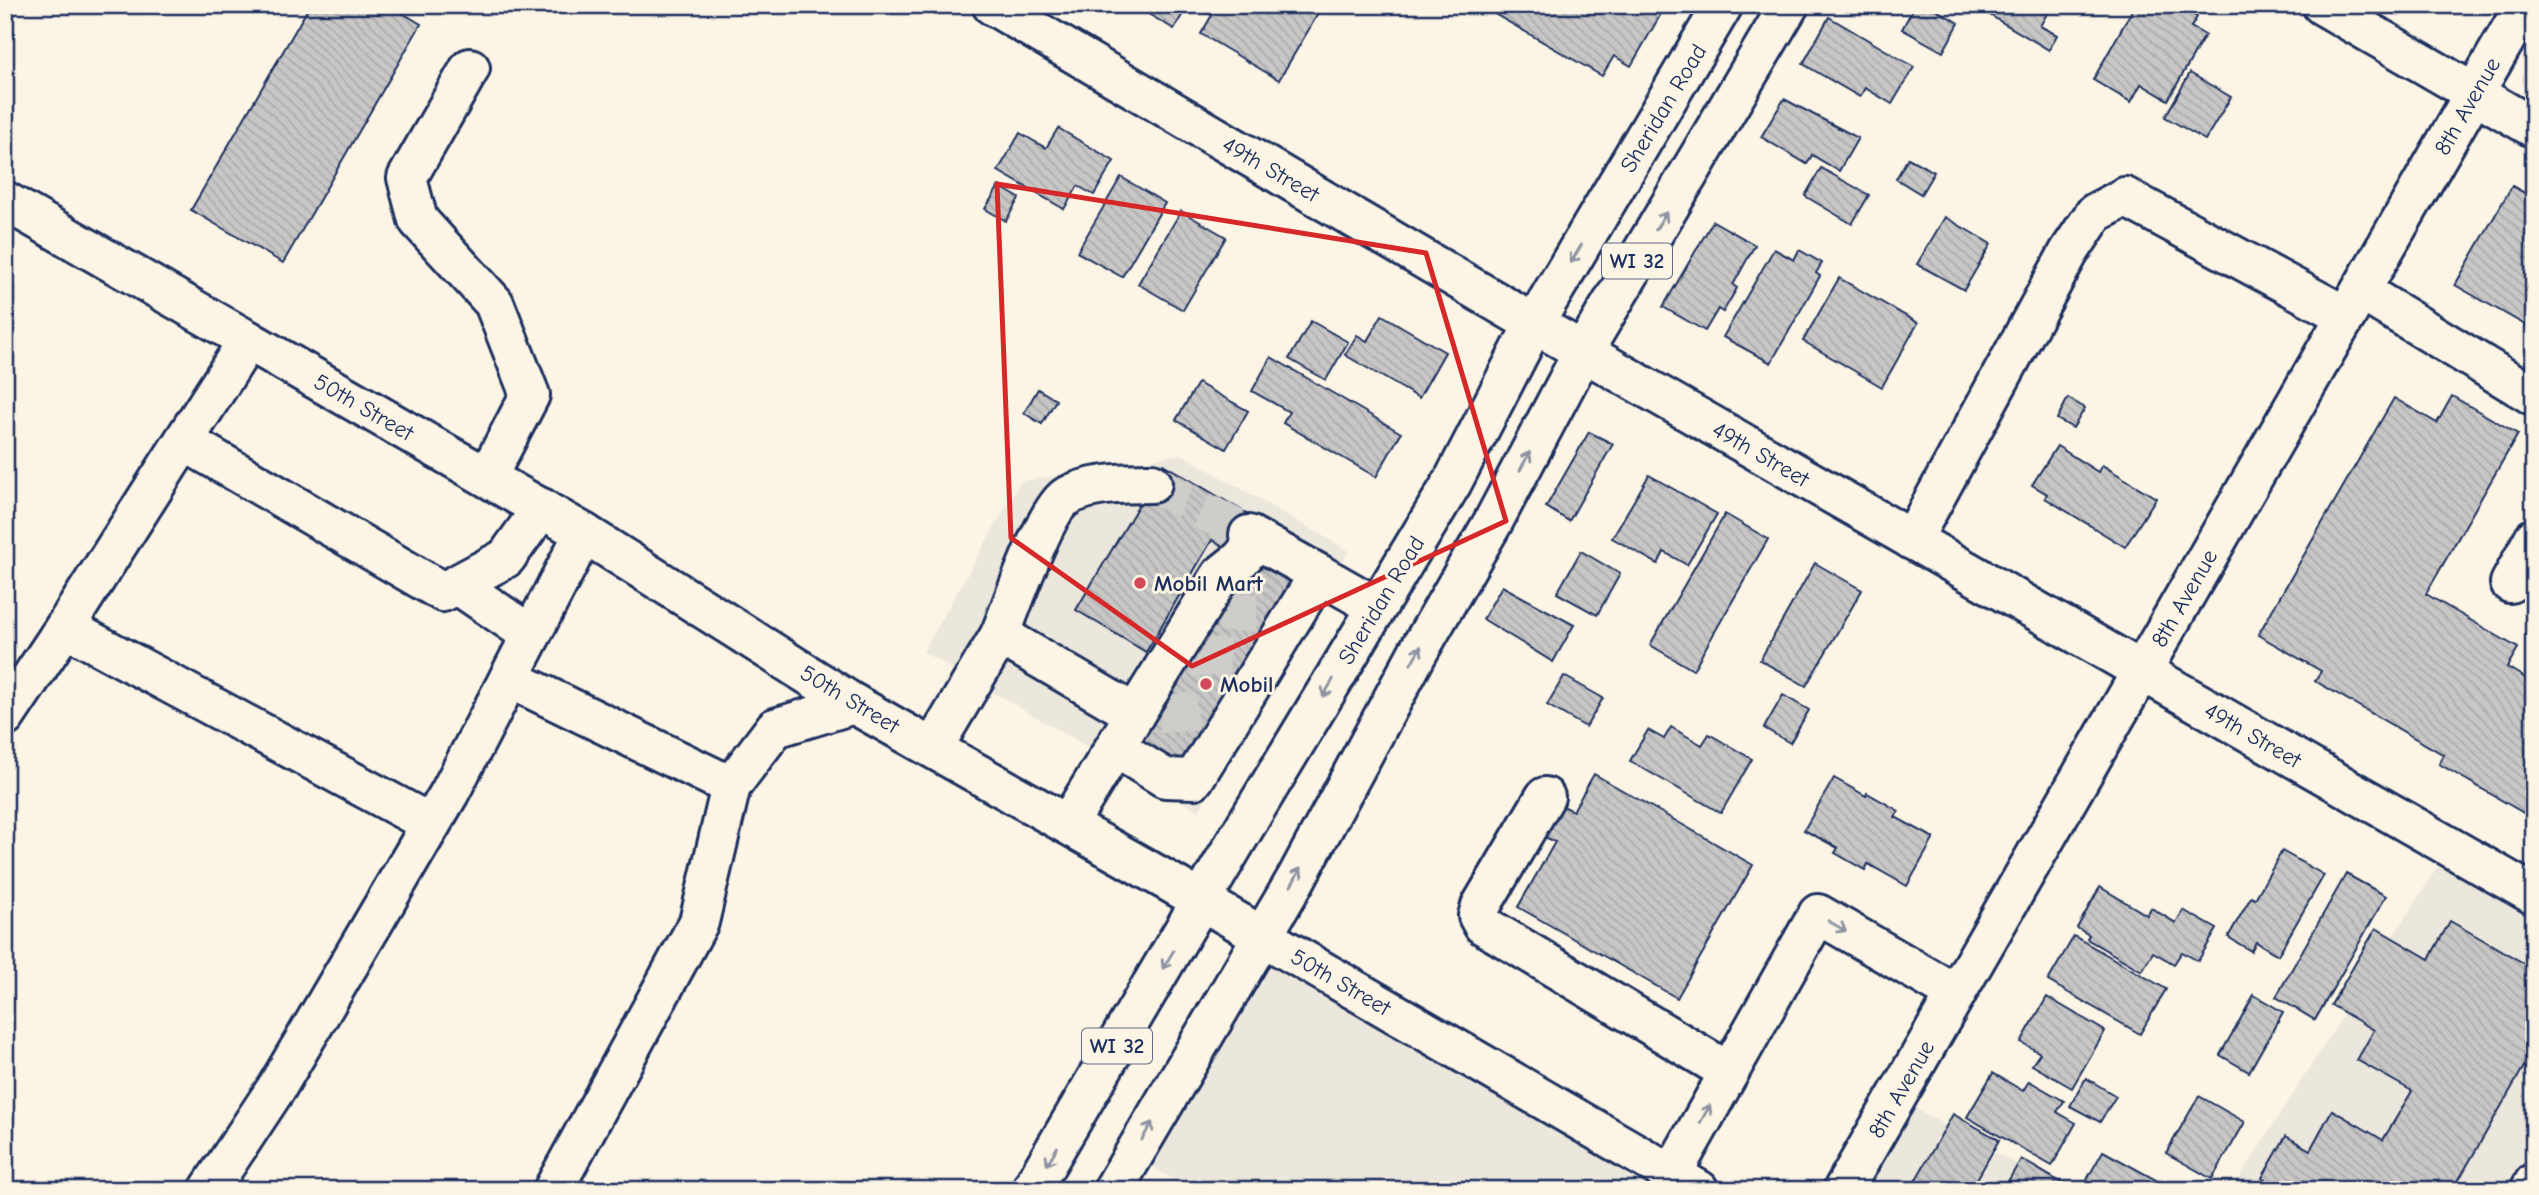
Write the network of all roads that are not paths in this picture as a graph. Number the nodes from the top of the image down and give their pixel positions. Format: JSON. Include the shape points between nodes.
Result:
{"nodes":[{"id":1,"x":992,"y":5,"type":"edge"},
{"id":2,"x":1723,"y":5,"type":"edge"},
{"id":3,"x":1789,"y":5,"type":"edge"},
{"id":4,"x":2322,"y":5,"type":"edge"},
{"id":5,"x":2525,"y":5,"type":"edge"},
{"id":6,"x":470,"y":68,"type":"dead end"},
{"id":7,"x":2474,"y":93,"type":"junction"},
{"id":8,"x":2534,"y":128,"type":"edge"},
{"id":9,"x":5,"y":201,"type":"edge"},
{"id":10,"x":2353,"y":303,"type":"junction"},
{"id":11,"x":1534,"y":324,"type":"junction"},
{"id":12,"x":248,"y":340,"type":"junction"},
{"id":13,"x":1583,"y":352,"type":"junction"},
{"id":14,"x":2534,"y":396,"type":"edge"},
{"id":15,"x":184,"y":441,"type":"junction"},
{"id":16,"x":487,"y":477,"type":"junction"},
{"id":17,"x":1152,"y":483,"type":"tunnel mouth"},
{"id":18,"x":542,"y":508,"type":"junction"},
{"id":19,"x":584,"y":533,"type":"junction"},
{"id":20,"x":2534,"y":538,"type":"edge"},
{"id":21,"x":1912,"y":540,"type":"junction"},
{"id":22,"x":1319,"y":574,"type":"junction"},
{"id":23,"x":2510,"y":583,"type":"dead end"},
{"id":24,"x":458,"y":584,"type":"junction"},
{"id":25,"x":1377,"y":607,"type":"junction"},
{"id":26,"x":65,"y":627,"type":"junction"},
{"id":27,"x":531,"y":635,"type":"junction"},
{"id":28,"x":1000,"y":635,"type":"junction"},
{"id":29,"x":2142,"y":671,"type":"junction"},
{"id":30,"x":509,"y":678,"type":"junction"},
{"id":31,"x":854,"y":704,"type":"junction"},
{"id":32,"x":1147,"y":714,"type":"junction"},
{"id":33,"x":5,"y":717,"type":"edge"},
{"id":34,"x":933,"y":748,"type":"junction"},
{"id":35,"x":1116,"y":748,"type":"junction"},
{"id":36,"x":731,"y":786,"type":"junction"},
{"id":37,"x":1545,"y":797,"type":"dead end"},
{"id":38,"x":431,"y":824,"type":"junction"},
{"id":39,"x":1068,"y":824,"type":"junction"},
{"id":40,"x":2534,"y":895,"type":"edge"},
{"id":41,"x":1203,"y":901,"type":"junction"},
{"id":42,"x":1262,"y":936,"type":"junction"},
{"id":43,"x":1956,"y":994,"type":"junction"},
{"id":44,"x":1729,"y":1072,"type":"junction"},
{"id":45,"x":1685,"y":1182,"type":"edge"},
{"id":46,"x":2534,"y":1183,"type":"edge"},
{"id":47,"x":209,"y":1190,"type":"edge"},
{"id":48,"x":553,"y":1190,"type":"edge"},
{"id":49,"x":1031,"y":1190,"type":"edge"},
{"id":50,"x":1113,"y":1190,"type":"edge"},
{"id":51,"x":1843,"y":1190,"type":"edge"},
{"id":52,"x":2530,"y":1190,"type":"edge"}],
"edges":[{"from":1,"to":11,"type":"street","name":"49th Street"},
{"from":2,"to":11,"type":"street","name":"Sheridan Road","number":"WI 32","one_way":true},
{"from":13,"to":3,"type":"street","number":"WI 32","one_way":true},
{"from":4,"to":7,"type":"street"},
{"from":5,"to":7,"type":"street","name":"8th Avenue"},
{"from":6,"to":16,"type":"street","via":[[407,177],[418,220],[494,303],[530,395]]},
{"from":7,"to":8,"type":"street"},
{"from":7,"to":10,"type":"street","name":"8th Avenue"},
{"from":9,"to":12,"type":"street","name":"50th Street"},
{"from":10,"to":14,"type":"street"},
{"from":10,"to":21,"type":"street","via":[[2125,197],[2095,213],[2069,252]]},
{"from":10,"to":29,"type":"street","name":"8th Avenue"},
{"from":11,"to":13,"type":"street","name":"49th Street"},
{"from":11,"to":25,"type":"street","name":"Sheridan Road","number":"WI 32","via":[[1452,482]]},
{"from":12,"to":15,"type":"street"},
{"from":12,"to":16,"type":"street","name":"50th Street"},
{"from":13,"to":21,"type":"street","name":"49th Street"},
{"from":42,"to":13,"type":"street","number":"WI 32","one_way":true},
{"from":15,"to":24,"type":"street","via":[[443,592]]},
{"from":15,"to":26,"type":"street"},
{"from":16,"to":18,"type":"street","name":"50th Street"},
{"from":17,"to":28,"type":"street","via":[[1088,489],[1064,498],[1043,529]]},
{"from":18,"to":19,"type":"street","name":"50th Street"},
{"from":18,"to":24,"type":"street","via":[[506,558]]},
{"from":19,"to":27,"type":"street"},
{"from":19,"to":31,"type":"street","name":"50th Street"},
{"from":20,"to":23,"type":"street"},
{"from":21,"to":29,"type":"street","name":"49th Street"},
{"from":22,"to":25,"type":"street"},
{"from":22,"to":32,"type":"street","via":[[1252,538],[1241,559],[1221,575],[1209,612]]},
{"from":22,"to":35,"type":"street","via":[[1286,614],[1228,710],[1194,779],[1165,778]]},
{"from":24,"to":27,"type":"street"},
{"from":25,"to":41,"type":"street","name":"Sheridan Road","number":"WI 32","one_way":true},
{"from":26,"to":33,"type":"street"},
{"from":26,"to":38,"type":"street"},
{"from":27,"to":30,"type":"street"},
{"from":28,"to":32,"type":"street"},
{"from":28,"to":34,"type":"street"},
{"from":29,"to":40,"type":"street","name":"49th Street"},
{"from":29,"to":43,"type":"street","name":"8th Avenue"},
{"from":30,"to":36,"type":"street"},
{"from":30,"to":38,"type":"street"},
{"from":31,"to":34,"type":"street","name":"50th Street"},
{"from":31,"to":36,"type":"street","via":[[775,728]]},
{"from":32,"to":35,"type":"street"},
{"from":34,"to":39,"type":"street","name":"50th Street"},
{"from":35,"to":39,"type":"street"},
{"from":36,"to":48,"type":"street","via":[[699,922]]},
{"from":37,"to":44,"type":"street","via":[[1482,906],[1478,916],[1483,925]]},
{"from":38,"to":47,"type":"street","via":[[277,1087]]},
{"from":39,"to":41,"type":"street","name":"50th Street"},
{"from":41,"to":42,"type":"street","name":"50th Street"},
{"from":41,"to":49,"type":"street","name":"Sheridan Road","number":"WI 32","one_way":true},
{"from":42,"to":45,"type":"street","name":"50th Street"},
{"from":50,"to":42,"type":"street","number":"WI 32","one_way":true},
{"from":44,"to":43,"type":"street","one_way":true,"via":[[1818,914]]},
{"from":43,"to":51,"type":"street","name":"8th Avenue"},
{"from":45,"to":44,"type":"street","one_way":true},
{"from":46,"to":52,"type":"street"}]}
